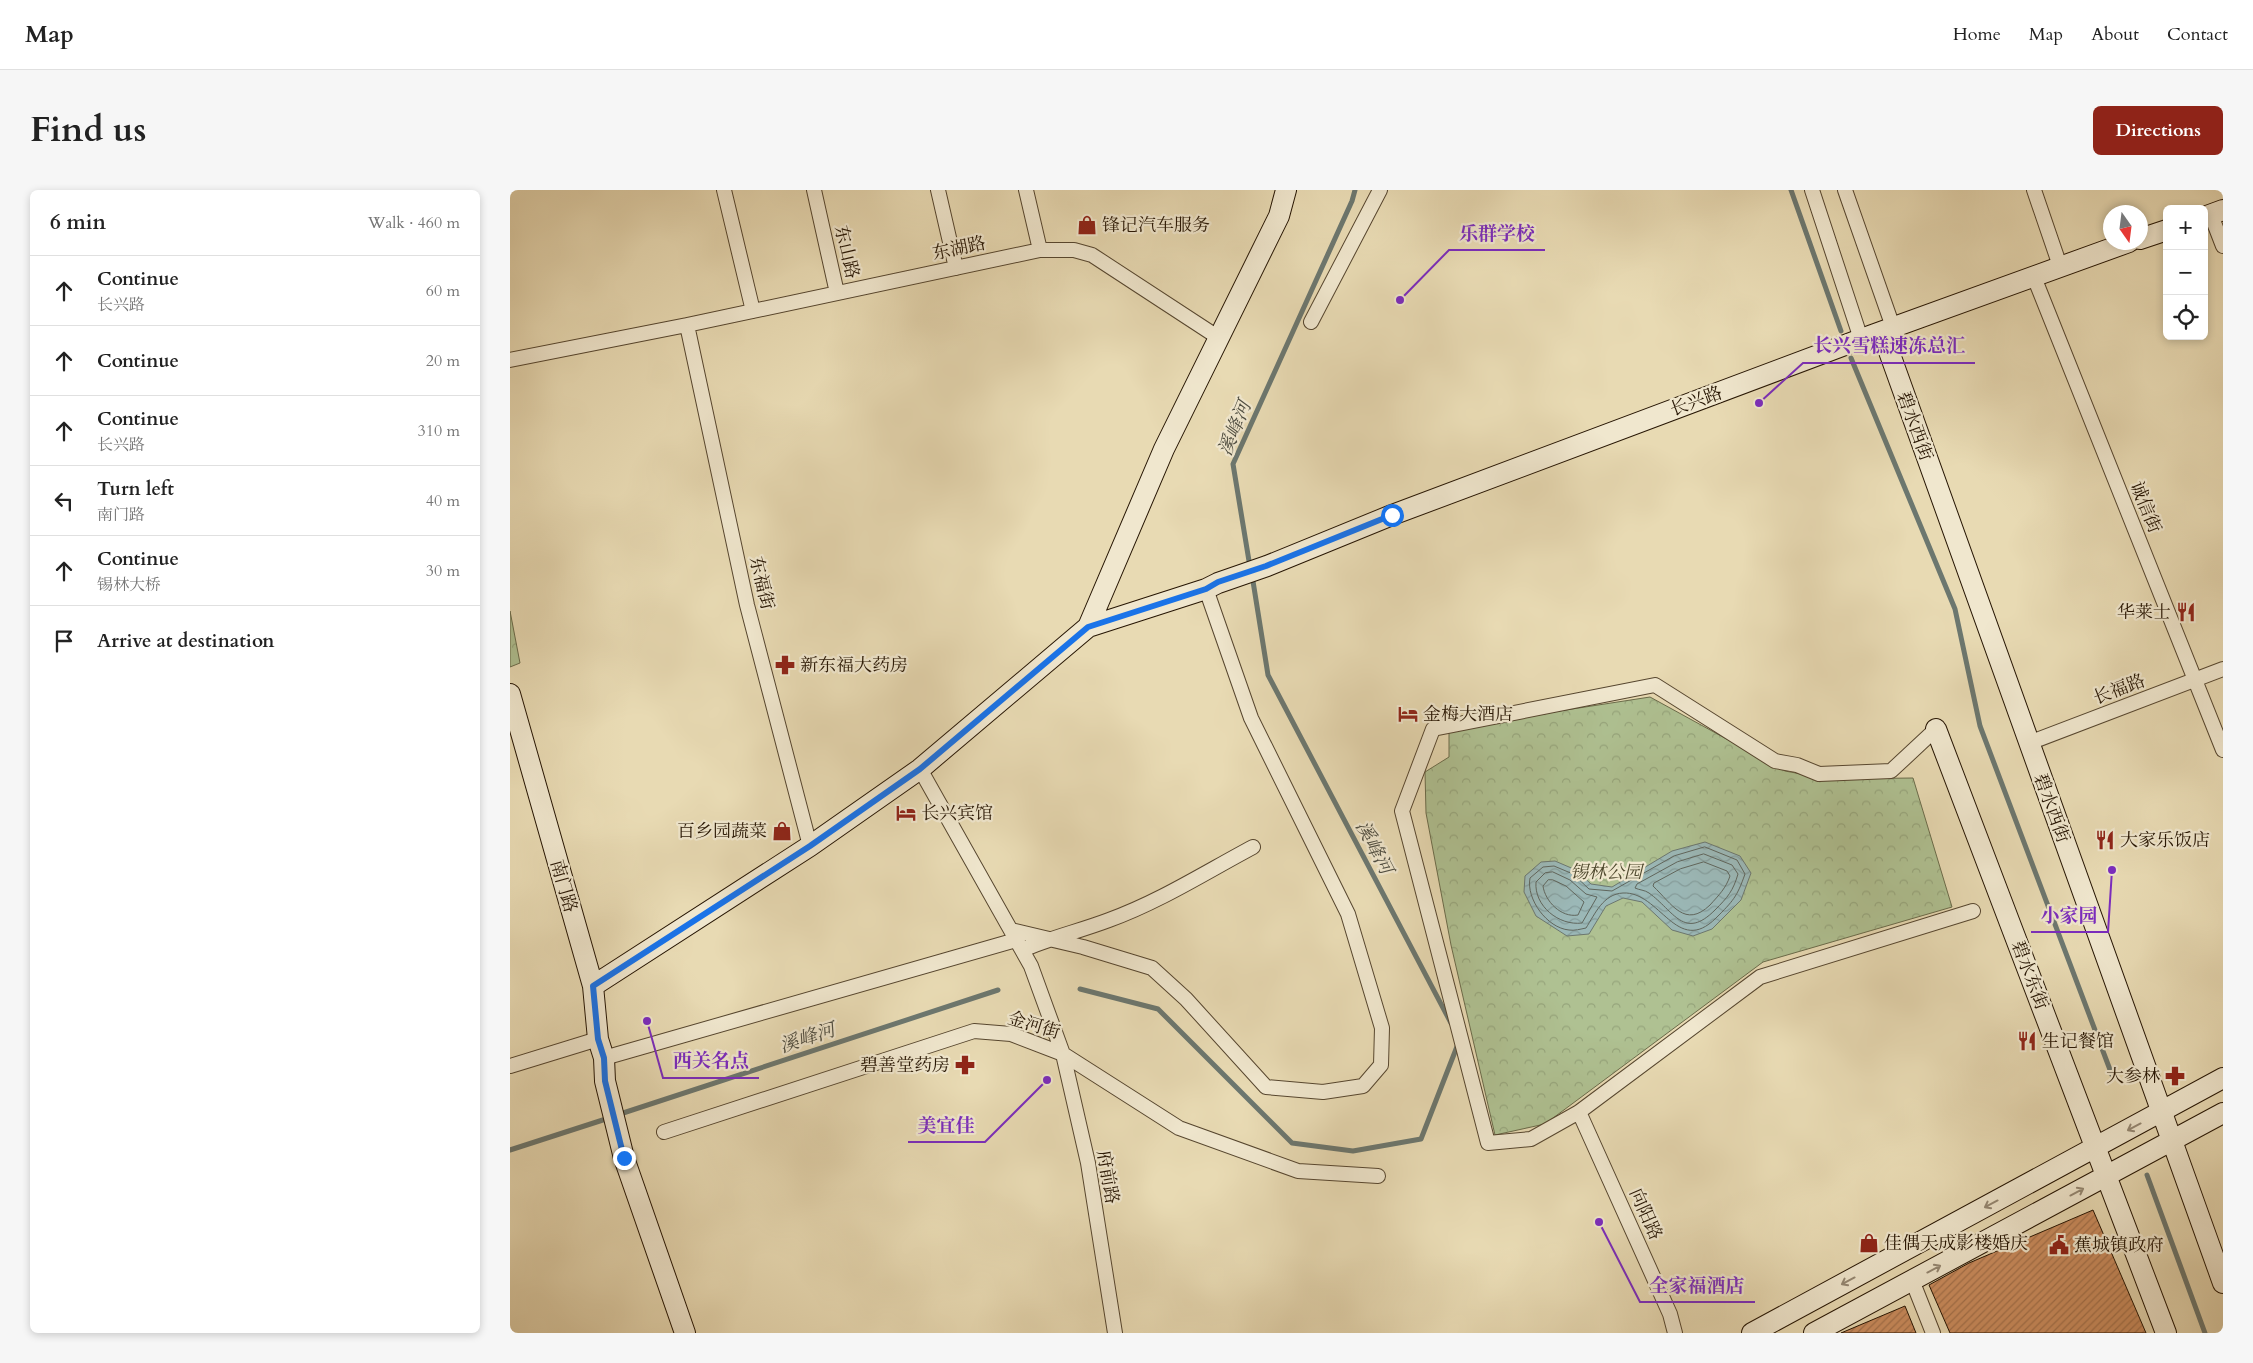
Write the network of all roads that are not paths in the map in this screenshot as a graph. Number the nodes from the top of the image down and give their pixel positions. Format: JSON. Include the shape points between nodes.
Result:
{"nodes":[{"id":1,"x":724,"y":190,"type":"edge"},
{"id":2,"x":814,"y":190,"type":"edge"},
{"id":3,"x":938,"y":190,"type":"edge"},
{"id":4,"x":1026,"y":190,"type":"edge"},
{"id":5,"x":1286,"y":190,"type":"edge"},
{"id":6,"x":1380,"y":190,"type":"edge"},
{"id":7,"x":1812,"y":190,"type":"edge"},
{"id":8,"x":1845,"y":190,"type":"edge"},
{"id":9,"x":2034,"y":190,"type":"edge"},
{"id":10,"x":2213,"y":214,"type":"edge"},
{"id":11,"x":2163,"y":231,"type":"edge"},
{"id":12,"x":2148,"y":236,"type":"edge"},
{"id":13,"x":2223,"y":246,"type":"edge"},
{"id":14,"x":1040,"y":250,"type":"junction"},
{"id":15,"x":2106,"y":250,"type":"edge"},
{"id":16,"x":2060,"y":266,"type":"junction"},
{"id":17,"x":956,"y":268,"type":"junction"},
{"id":18,"x":2034,"y":277,"type":"junction"},
{"id":19,"x":837,"y":293,"type":"junction"},
{"id":20,"x":753,"y":311,"type":"junction"},
{"id":21,"x":1311,"y":322,"type":"dead end"},
{"id":22,"x":687,"y":325,"type":"junction"},
{"id":23,"x":1887,"y":329,"type":"junction"},
{"id":24,"x":1219,"y":338,"type":"junction"},
{"id":25,"x":1861,"y":339,"type":"junction"},
{"id":26,"x":510,"y":360,"type":"edge"},
{"id":27,"x":1212,"y":586,"type":"junction"},
{"id":28,"x":1088,"y":627,"type":"junction"},
{"id":29,"x":2223,"y":669,"type":"edge"},
{"id":30,"x":2195,"y":680,"type":"junction"},
{"id":31,"x":510,"y":696,"type":"edge"},
{"id":32,"x":1936,"y":729,"type":"joint"},
{"id":33,"x":2029,"y":743,"type":"junction"},
{"id":34,"x":2223,"y":750,"type":"edge"},
{"id":35,"x":920,"y":769,"type":"junction"},
{"id":36,"x":810,"y":846,"type":"junction"},
{"id":37,"x":1253,"y":847,"type":"dead end"},
{"id":38,"x":1973,"y":911,"type":"dead end"},
{"id":39,"x":1048,"y":939,"type":"junction"},
{"id":40,"x":1016,"y":940,"type":"junction"},
{"id":41,"x":593,"y":986,"type":"junction"},
{"id":42,"x":601,"y":1049,"type":"junction"},
{"id":43,"x":1063,"y":1054,"type":"junction"},
{"id":44,"x":510,"y":1066,"type":"edge"},
{"id":45,"x":2223,"y":1078,"type":"edge"},
{"id":46,"x":1579,"y":1112,"type":"junction"},
{"id":47,"x":2161,"y":1112,"type":"junction"},
{"id":48,"x":2223,"y":1113,"type":"edge"},
{"id":49,"x":664,"y":1132,"type":"dead end"},
{"id":50,"x":2171,"y":1141,"type":"junction"},
{"id":51,"x":1378,"y":1176,"type":"dead end"},
{"id":52,"x":1912,"y":1280,"type":"junction"},
{"id":53,"x":2223,"y":1283,"type":"edge"},
{"id":54,"x":685,"y":1333,"type":"edge"},
{"id":55,"x":1115,"y":1333,"type":"edge"},
{"id":56,"x":1675,"y":1333,"type":"edge"},
{"id":57,"x":1752,"y":1333,"type":"edge"},
{"id":58,"x":1814,"y":1333,"type":"edge"},
{"id":59,"x":1933,"y":1333,"type":"edge"},
{"id":60,"x":2166,"y":1333,"type":"edge"}],
"edges":[{"from":1,"to":20,"type":"street"},
{"from":2,"to":19,"type":"street","name":"东山路"},
{"from":3,"to":17,"type":"street"},
{"from":4,"to":14,"type":"street"},
{"from":5,"to":24,"type":"street","via":[[1279,216]]},
{"from":6,"to":21,"type":"street"},
{"from":7,"to":25,"type":"street"},
{"from":8,"to":23,"type":"street"},
{"from":9,"to":16,"type":"street"},
{"from":10,"to":13,"type":"street"},
{"from":11,"to":12,"type":"street"},
{"from":14,"to":17,"type":"street","name":"东湖路"},
{"from":14,"to":24,"type":"street","name":"东湖路","via":[[1074,250],[1092,256]]},
{"from":15,"to":16,"type":"street","name":"长兴路"},
{"from":16,"to":18,"type":"street","name":"长兴路"},
{"from":17,"to":19,"type":"street","name":"东湖路"},
{"from":18,"to":23,"type":"street","name":"长兴路"},
{"from":18,"to":30,"type":"street","name":"诚信街"},
{"from":19,"to":20,"type":"street","name":"东湖路"},
{"from":20,"to":22,"type":"street","name":"东湖路"},
{"from":22,"to":26,"type":"street","name":"东湖路"},
{"from":22,"to":36,"type":"street","name":"东福街","via":[[747,605]]},
{"from":23,"to":25,"type":"street","name":"长兴路"},
{"from":23,"to":33,"type":"street","name":"碧水西街"},
{"from":24,"to":28,"type":"street","via":[[1164,449]]},
{"from":25,"to":27,"type":"street","name":"长兴路"},
{"from":27,"to":28,"type":"street"},
{"from":27,"to":39,"type":"street","via":[[1251,718],[1348,914],[1382,1028],[1381,1065],[1363,1086],[1323,1092],[1266,1088],[1186,999],[1152,968]]},
{"from":28,"to":35,"type":"street"},
{"from":29,"to":30,"type":"street","name":"长福路"},
{"from":30,"to":33,"type":"street","name":"长福路"},
{"from":30,"to":34,"type":"street","name":"诚信街"},
{"from":31,"to":41,"type":"street","name":"南门路"},
{"from":32,"to":46,"type":"street","via":[[1891,770],[1819,774],[1797,765],[1774,761],[1656,685],[1432,729],[1402,811],[1488,1143],[1531,1139]]},
{"from":32,"to":60,"type":"street","name":"碧水东街"},
{"from":33,"to":47,"type":"street","name":"碧水西街"},
{"from":35,"to":36,"type":"street"},
{"from":35,"to":40,"type":"street"},
{"from":36,"to":41,"type":"street"},
{"from":37,"to":39,"type":"street","via":[[1158,898],[1109,920]]},
{"from":38,"to":46,"type":"street","via":[[1760,978]]},
{"from":39,"to":40,"type":"street"},
{"from":39,"to":40,"type":"street"},
{"from":40,"to":42,"type":"street"},
{"from":40,"to":43,"type":"street","name":"府前路","via":[[1030,966]]},
{"from":41,"to":42,"type":"street","name":"南门路"},
{"from":42,"to":44,"type":"street"},
{"from":42,"to":54,"type":"street","name":"南门路","via":[[605,1081],[624,1158]]},
{"from":43,"to":49,"type":"street","name":"金河街","via":[[1011,1034],[974,1031]]},
{"from":43,"to":51,"type":"street","name":"金河街","via":[[1179,1128],[1298,1171]]},
{"from":43,"to":55,"type":"street","name":"府前路","via":[[1088,1163]]},
{"from":45,"to":47,"type":"street"},
{"from":46,"to":56,"type":"street","name":"向阳路","via":[[1670,1314]]},
{"from":47,"to":50,"type":"street","name":"碧水西街"},
{"from":47,"to":57,"type":"street","one_way":true},
{"from":48,"to":50,"type":"street"},
{"from":52,"to":50,"type":"street","one_way":true},
{"from":50,"to":53,"type":"street","name":"碧水西街"},
{"from":52,"to":58,"type":"street"},
{"from":52,"to":59,"type":"street"}]}
